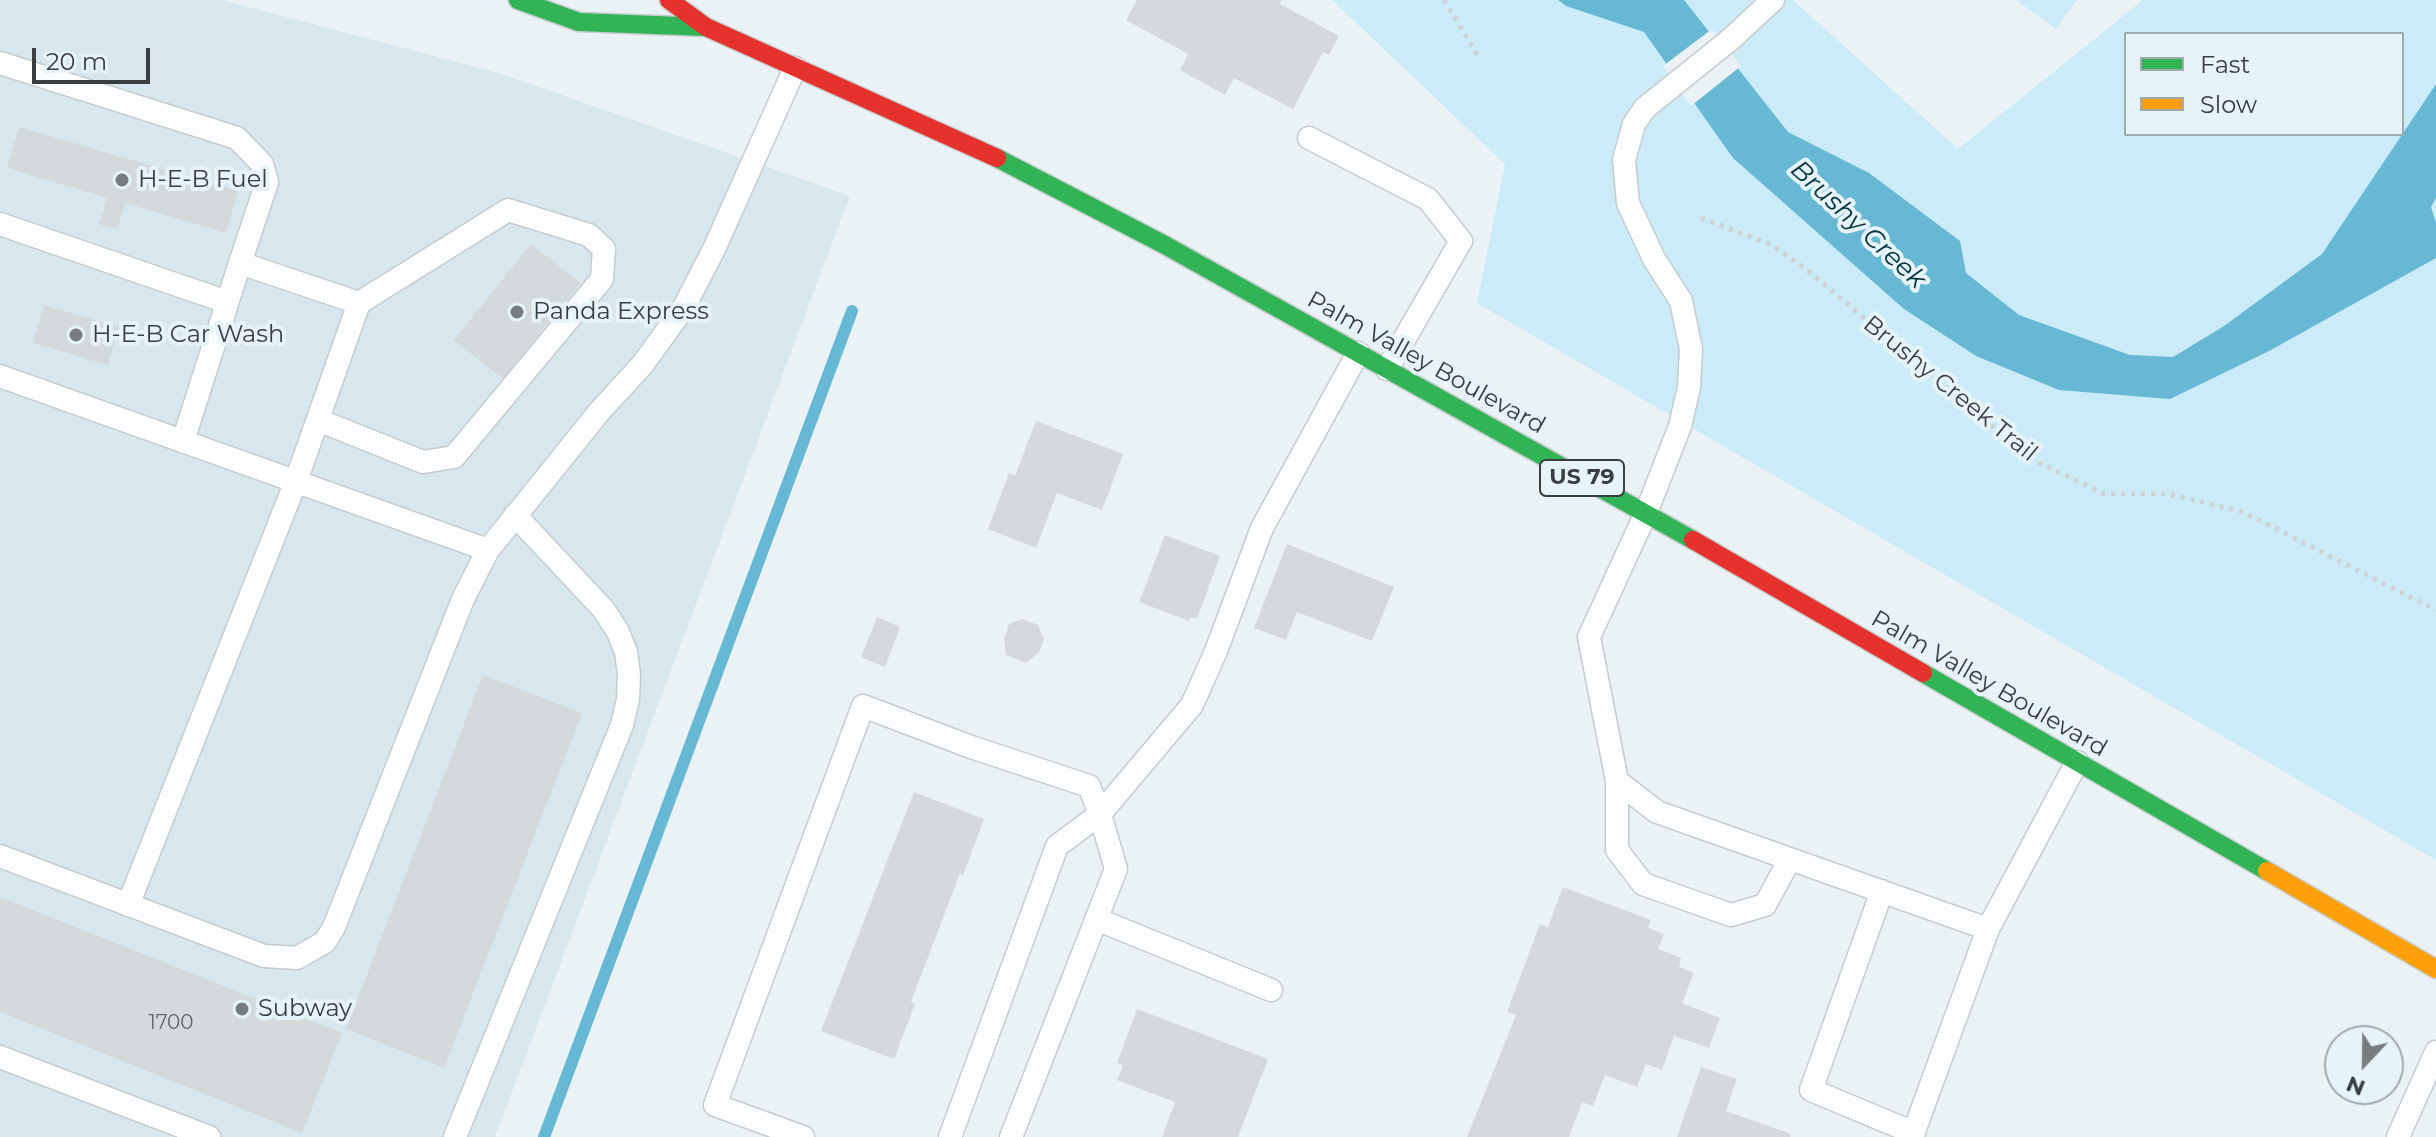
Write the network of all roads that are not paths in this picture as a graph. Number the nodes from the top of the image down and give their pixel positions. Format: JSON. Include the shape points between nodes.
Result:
{"nodes":[{"id":1,"x":518,"y":0,"type":"edge"},
{"id":2,"x":669,"y":0,"type":"edge"},
{"id":3,"x":1773,"y":0,"type":"edge"},
{"id":4,"x":706,"y":27,"type":"junction"},
{"id":5,"x":0,"y":63,"type":"edge"},
{"id":6,"x":795,"y":68,"type":"junction"},
{"id":7,"x":1309,"y":138,"type":"dead end"},
{"id":8,"x":0,"y":224,"type":"edge"},
{"id":9,"x":240,"y":263,"type":"junction"},
{"id":10,"x":227,"y":302,"type":"junction"},
{"id":11,"x":359,"y":303,"type":"junction"},
{"id":12,"x":1358,"y":353,"type":"junction"},
{"id":13,"x":1387,"y":369,"type":"junction"},
{"id":14,"x":0,"y":376,"type":"edge"},
{"id":15,"x":318,"y":420,"type":"junction"},
{"id":16,"x":183,"y":441,"type":"junction"},
{"id":17,"x":296,"y":481,"type":"junction"},
{"id":18,"x":1646,"y":513,"type":"junction"},
{"id":19,"x":515,"y":515,"type":"junction"},
{"id":20,"x":488,"y":550,"type":"junction"},
{"id":21,"x":2077,"y":762,"type":"junction"},
{"id":22,"x":1617,"y":781,"type":"junction"},
{"id":23,"x":1100,"y":814,"type":"junction"},
{"id":24,"x":0,"y":856,"type":"edge"},
{"id":25,"x":1790,"y":859,"type":"junction"},
{"id":26,"x":1882,"y":891,"type":"junction"},
{"id":27,"x":128,"y":905,"type":"junction"},
{"id":28,"x":1096,"y":919,"type":"junction"},
{"id":29,"x":1988,"y":929,"type":"junction"},
{"id":30,"x":2436,"y":969,"type":"edge"},
{"id":31,"x":1271,"y":990,"type":"dead end"},
{"id":32,"x":2436,"y":1052,"type":"edge"},
{"id":33,"x":0,"y":1057,"type":"edge"},
{"id":34,"x":1913,"y":1135,"type":"edge"},
{"id":35,"x":209,"y":1137,"type":"edge"},
{"id":36,"x":455,"y":1137,"type":"edge"},
{"id":37,"x":803,"y":1137,"type":"edge"},
{"id":38,"x":950,"y":1137,"type":"edge"},
{"id":39,"x":1011,"y":1137,"type":"edge"},
{"id":40,"x":2398,"y":1137,"type":"edge"}],
"edges":[{"from":1,"to":4,"type":"highway","name":"Palm Valley Boulevard","number":"US 79","via":[[579,22]]},
{"from":2,"to":4,"type":"highway","name":"Palm Valley Boulevard","number":"US 79"},
{"from":3,"to":18,"type":"lane","via":[[1645,108],[1634,124],[1624,160],[1628,203],[1681,301],[1691,349],[1680,426]]},
{"from":4,"to":6,"type":"highway","name":"Palm Valley Boulevard","number":"US 79"},
{"from":5,"to":9,"type":"lane","via":[[237,138],[262,164],[267,182]]},
{"from":6,"to":12,"type":"highway","name":"Palm Valley Boulevard","number":"US 79","via":[[985,152]]},
{"from":6,"to":19,"type":"lane","via":[[684,307],[643,364]]},
{"from":7,"to":13,"type":"lane","via":[[1428,199],[1461,241]]},
{"from":8,"to":10,"type":"lane"},
{"from":9,"to":10,"type":"lane"},
{"from":9,"to":11,"type":"lane"},
{"from":10,"to":16,"type":"lane"},
{"from":11,"to":15,"type":"lane"},
{"from":11,"to":15,"type":"lane","via":[[508,210],[589,235],[604,249],[602,279],[454,457],[423,462]]},
{"from":12,"to":13,"type":"highway","name":"Palm Valley Boulevard","number":"US 79"},
{"from":12,"to":23,"type":"lane","via":[[1262,528],[1192,705]]},
{"from":13,"to":18,"type":"highway","name":"Palm Valley Boulevard","number":"US 79"},
{"from":14,"to":16,"type":"lane"},
{"from":15,"to":17,"type":"lane"},
{"from":16,"to":17,"type":"lane"},
{"from":17,"to":20,"type":"lane"},
{"from":17,"to":27,"type":"lane"},
{"from":18,"to":21,"type":"highway","name":"Palm Valley Boulevard","number":"US 79"},
{"from":18,"to":22,"type":"lane","via":[[1589,637]]},
{"from":19,"to":20,"type":"lane"},
{"from":19,"to":36,"type":"lane","via":[[604,610],[618,632],[626,652],[628,699]]},
{"from":20,"to":27,"type":"lane","via":[[463,599],[325,942],[297,958],[264,956]]},
{"from":21,"to":29,"type":"lane"},
{"from":21,"to":30,"type":"highway","name":"Palm Valley Boulevard","number":"US 79"},
{"from":22,"to":25,"type":"lane","via":[[1657,812]]},
{"from":22,"to":25,"type":"lane","via":[[1617,850],[1643,884],[1731,915],[1765,905]]},
{"from":23,"to":28,"type":"lane","via":[[1116,869]]},
{"from":23,"to":37,"type":"lane","via":[[1089,786],[863,706],[715,1105]]},
{"from":23,"to":38,"type":"lane","via":[[1057,846]]},
{"from":24,"to":27,"type":"lane"},
{"from":25,"to":26,"type":"lane"},
{"from":26,"to":29,"type":"lane"},
{"from":26,"to":34,"type":"lane","via":[[1811,1090]]},
{"from":28,"to":31,"type":"lane"},
{"from":28,"to":39,"type":"lane"},
{"from":29,"to":34,"type":"lane"},
{"from":32,"to":40,"type":"lane"},
{"from":33,"to":35,"type":"lane"}]}
